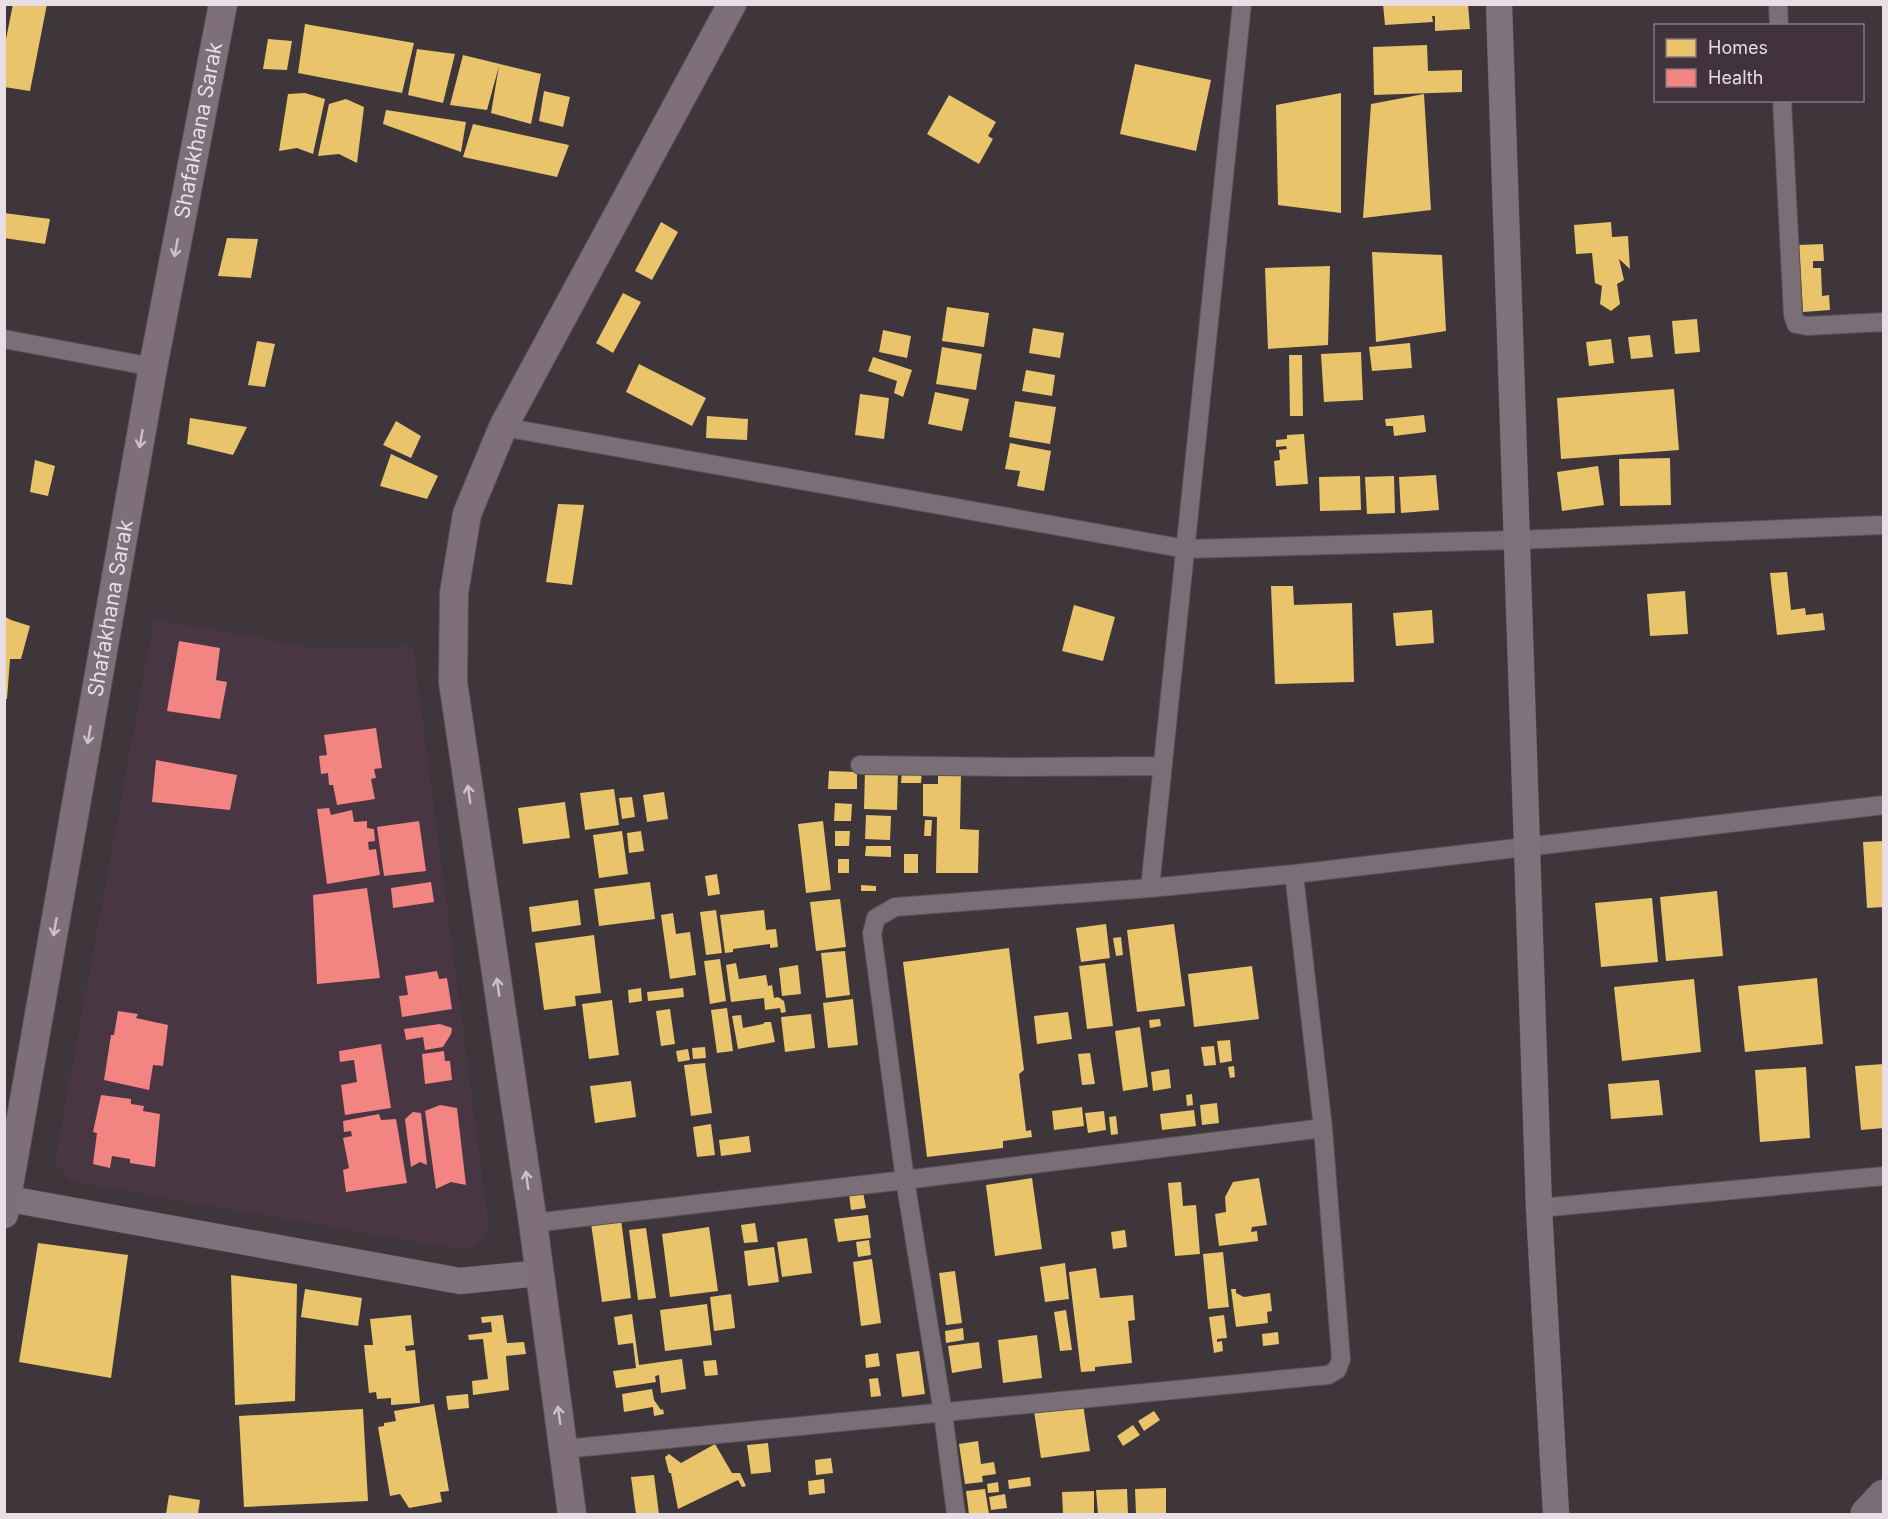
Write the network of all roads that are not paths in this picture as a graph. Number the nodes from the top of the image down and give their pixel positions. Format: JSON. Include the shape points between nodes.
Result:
{"nodes":[{"id":1,"x":223,"y":4,"type":"edge"},
{"id":2,"x":732,"y":4,"type":"edge"},
{"id":3,"x":1242,"y":4,"type":"edge"},
{"id":4,"x":1499,"y":4,"type":"edge"},
{"id":5,"x":1778,"y":4,"type":"edge"},
{"id":6,"x":1779,"y":24,"type":"edge"},
{"id":7,"x":1782,"y":102,"type":"edge"},
{"id":8,"x":1884,"y":322,"type":"edge"},
{"id":9,"x":4,"y":339,"type":"edge"},
{"id":10,"x":153,"y":367,"type":"junction"},
{"id":11,"x":503,"y":427,"type":"junction"},
{"id":12,"x":1884,"y":525,"type":"edge"},
{"id":13,"x":1516,"y":540,"type":"junction"},
{"id":14,"x":1186,"y":549,"type":"junction"},
{"id":15,"x":860,"y":765,"type":"dead end"},
{"id":16,"x":1163,"y":766,"type":"junction"},
{"id":17,"x":1884,"y":805,"type":"edge"},
{"id":18,"x":1527,"y":847,"type":"junction"},
{"id":19,"x":1294,"y":874,"type":"junction"},
{"id":20,"x":1150,"y":888,"type":"junction"},
{"id":21,"x":1323,"y":1128,"type":"junction"},
{"id":22,"x":1884,"y":1176,"type":"edge"},
{"id":23,"x":904,"y":1180,"type":"junction"},
{"id":24,"x":5,"y":1203,"type":"edge"},
{"id":25,"x":1539,"y":1208,"type":"junction"},
{"id":26,"x":533,"y":1223,"type":"junction"},
{"id":27,"x":540,"y":1273,"type":"junction"},
{"id":28,"x":944,"y":1413,"type":"junction"},
{"id":29,"x":564,"y":1449,"type":"junction"},
{"id":30,"x":1884,"y":1496,"type":"edge"},
{"id":31,"x":572,"y":1515,"type":"edge"},
{"id":32,"x":956,"y":1515,"type":"edge"},
{"id":33,"x":1556,"y":1515,"type":"edge"},
{"id":34,"x":1867,"y":1515,"type":"edge"}],
"edges":[{"from":1,"to":10,"type":"main road","name":"Shafakhana Sarak","one_way":true},
{"from":2,"to":11,"type":"main road"},
{"from":3,"to":14,"type":"street"},
{"from":4,"to":13,"type":"street"},
{"from":5,"to":6,"type":"street"},
{"from":7,"to":8,"type":"street","via":[[1792,315],[1796,324]]},
{"from":9,"to":10,"type":"street"},
{"from":10,"to":24,"type":"main road","name":"Shafakhana Sarak","one_way":true},
{"from":11,"to":14,"type":"street"},
{"from":26,"to":11,"type":"main road","one_way":true,"via":[[453,682],[454,593],[467,514]]},
{"from":12,"to":13,"type":"street"},
{"from":13,"to":14,"type":"street"},
{"from":13,"to":18,"type":"street"},
{"from":14,"to":16,"type":"street"},
{"from":15,"to":16,"type":"street"},
{"from":16,"to":20,"type":"street"},
{"from":17,"to":18,"type":"street"},
{"from":18,"to":19,"type":"street"},
{"from":18,"to":25,"type":"street"},
{"from":19,"to":20,"type":"street"},
{"from":19,"to":21,"type":"street"},
{"from":20,"to":23,"type":"street","via":[[895,907],[876,918],[872,933]]},
{"from":21,"to":23,"type":"street"},
{"from":21,"to":28,"type":"street","via":[[1341,1359],[1338,1370],[1328,1375]]},
{"from":22,"to":25,"type":"street"},
{"from":23,"to":26,"type":"street"},
{"from":23,"to":28,"type":"street"},
{"from":24,"to":27,"type":"street","via":[[460,1281]]},
{"from":25,"to":33,"type":"street"},
{"from":26,"to":27,"type":"main road"},
{"from":29,"to":27,"type":"main road","one_way":true},
{"from":28,"to":29,"type":"street"},
{"from":28,"to":32,"type":"street"},
{"from":29,"to":31,"type":"main road"},
{"from":30,"to":34,"type":"highway"}]}
